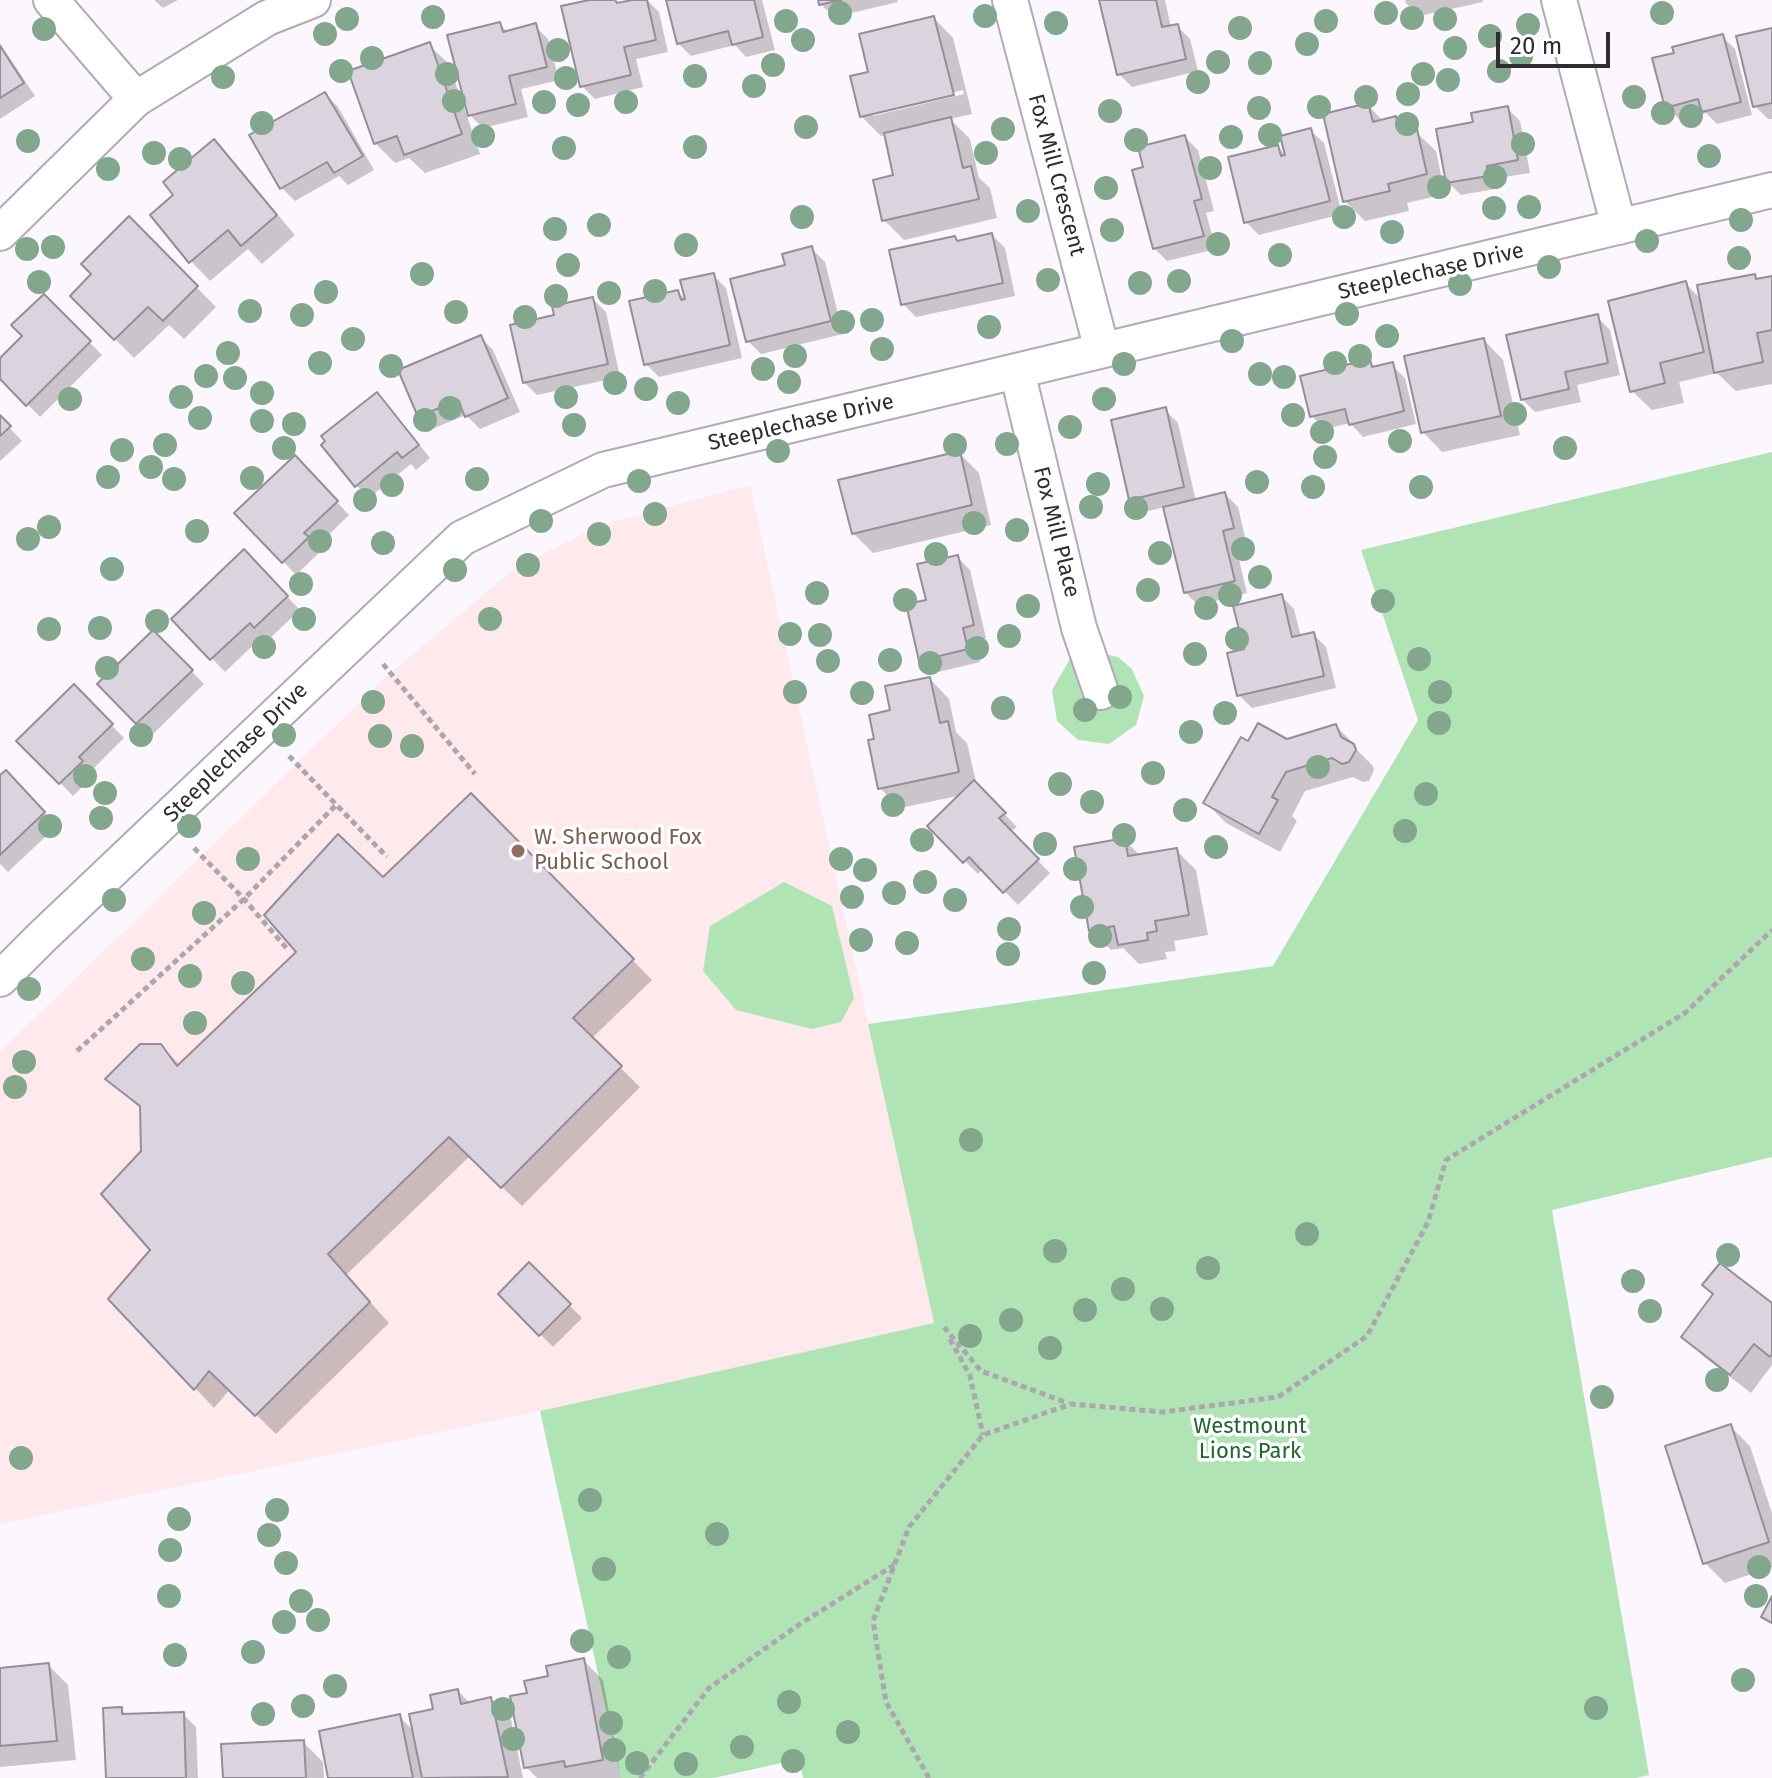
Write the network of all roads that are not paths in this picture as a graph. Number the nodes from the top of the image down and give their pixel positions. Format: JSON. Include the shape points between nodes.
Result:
{"nodes":[{"id":1,"x":51,"y":0,"type":"edge"},
{"id":2,"x":313,"y":0,"type":"edge"},
{"id":3,"x":1010,"y":0,"type":"edge"},
{"id":4,"x":1559,"y":0,"type":"edge"},
{"id":5,"x":136,"y":99,"type":"junction"},
{"id":6,"x":1772,"y":190,"type":"edge"},
{"id":7,"x":1619,"y":227,"type":"junction"},
{"id":8,"x":0,"y":233,"type":"edge"},
{"id":9,"x":1102,"y":350,"type":"junction"},
{"id":10,"x":1017,"y":371,"type":"junction"},
{"id":11,"x":1101,"y":692,"type":"dead end"},
{"id":12,"x":0,"y":979,"type":"edge"}],
"edges":[{"from":1,"to":5,"type":"street"},
{"from":2,"to":5,"type":"street","via":[[267,18]]},
{"from":3,"to":9,"type":"street","name":"Fox Mill Crescent"},
{"from":4,"to":7,"type":"street"},
{"from":5,"to":8,"type":"street"},
{"from":6,"to":7,"type":"street","name":"Steeplechase Drive"},
{"from":7,"to":9,"type":"street","name":"Steeplechase Drive"},
{"from":9,"to":10,"type":"street","name":"Steeplechase Drive"},
{"from":10,"to":11,"type":"street","name":"Fox Mill Place","via":[[1079,628]]},
{"from":10,"to":12,"type":"street","name":"Steeplechase Drive","via":[[603,470],[462,538]]}]}
